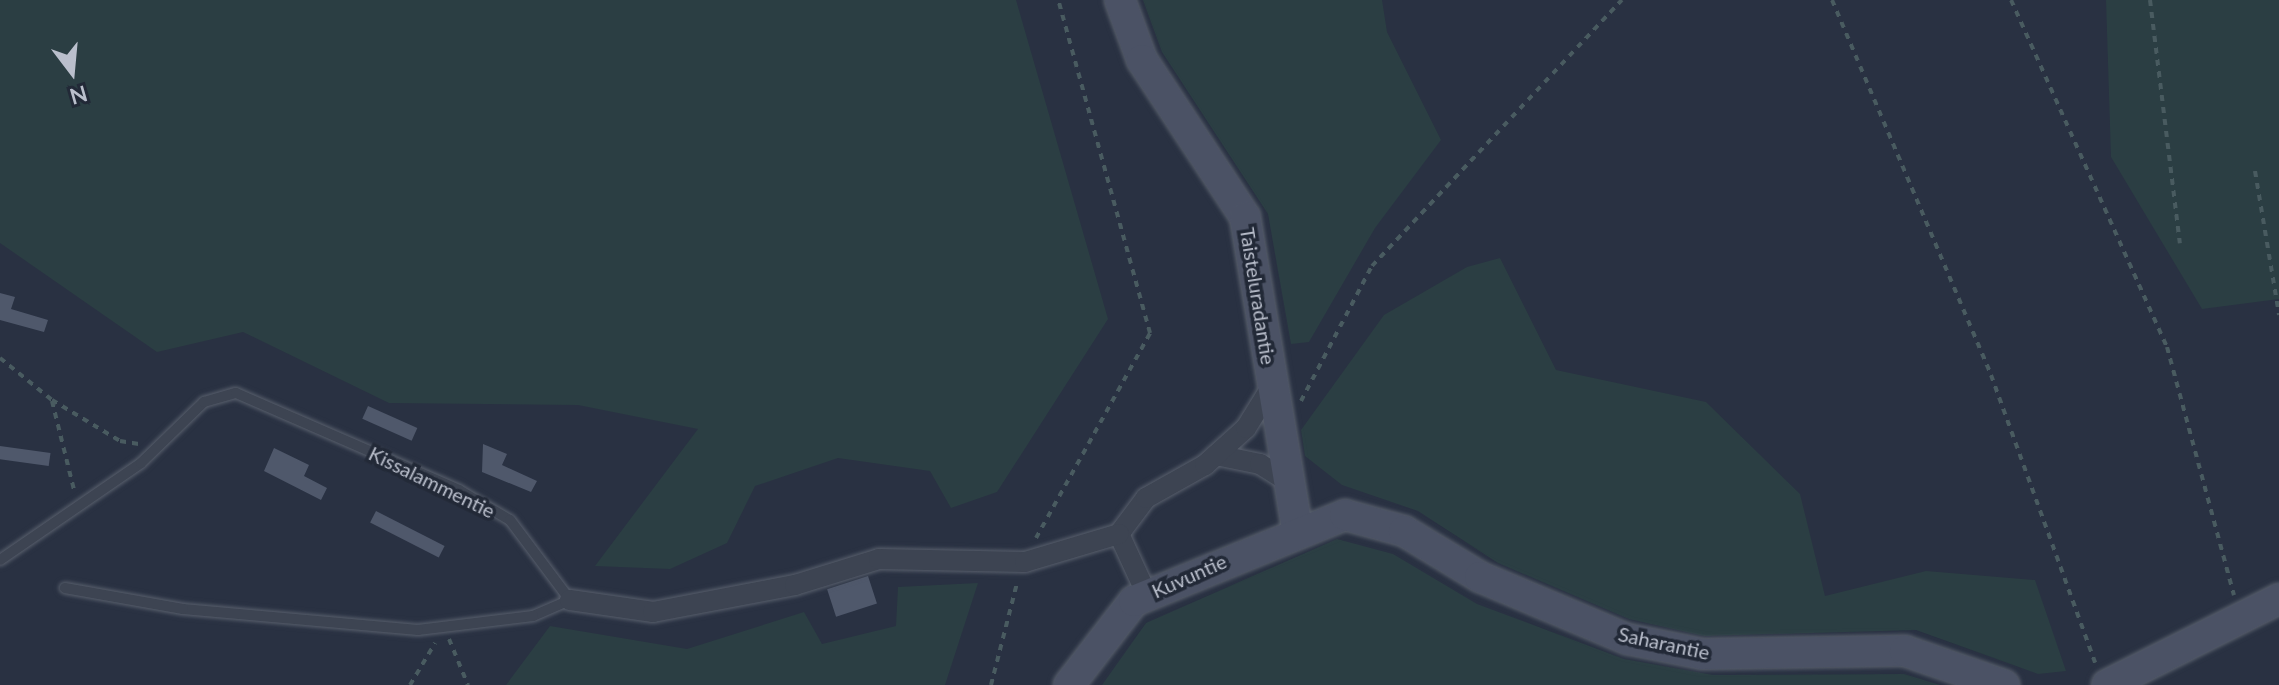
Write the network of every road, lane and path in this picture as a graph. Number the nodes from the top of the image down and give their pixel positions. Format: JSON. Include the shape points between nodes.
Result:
{"nodes":[{"id":1,"x":1058,"y":0,"type":"edge"},
{"id":2,"x":1120,"y":0,"type":"edge"},
{"id":3,"x":1622,"y":0,"type":"edge"},
{"id":4,"x":1832,"y":0,"type":"edge"},
{"id":5,"x":2011,"y":0,"type":"edge"},
{"id":6,"x":2150,"y":0,"type":"edge"},
{"id":7,"x":2255,"y":171,"type":"dead end"},
{"id":8,"x":2180,"y":243,"type":"dead end"},
{"id":9,"x":2279,"y":315,"type":"edge"},
{"id":10,"x":0,"y":358,"type":"edge"},
{"id":11,"x":1272,"y":386,"type":"junction"},
{"id":12,"x":52,"y":400,"type":"junction"},
{"id":13,"x":1277,"y":430,"type":"junction"},
{"id":14,"x":158,"y":448,"type":"junction"},
{"id":15,"x":1216,"y":455,"type":"junction"},
{"id":16,"x":1287,"y":481,"type":"junction"},
{"id":17,"x":75,"y":504,"type":"junction"},
{"id":18,"x":1297,"y":528,"type":"junction"},
{"id":19,"x":1119,"y":534,"type":"junction"},
{"id":20,"x":0,"y":560,"type":"edge"},
{"id":21,"x":1025,"y":562,"type":"junction"},
{"id":22,"x":65,"y":588,"type":"dead end"},
{"id":23,"x":1147,"y":595,"type":"junction"},
{"id":24,"x":2279,"y":599,"type":"edge"},
{"id":25,"x":570,"y":600,"type":"junction"},
{"id":26,"x":2240,"y":620,"type":"junction"},
{"id":27,"x":444,"y":627,"type":"junction"},
{"id":28,"x":2102,"y":678,"type":"edge"},
{"id":29,"x":410,"y":685,"type":"edge"},
{"id":30,"x":468,"y":685,"type":"edge"},
{"id":31,"x":991,"y":685,"type":"edge"},
{"id":32,"x":1069,"y":685,"type":"edge"},
{"id":33,"x":2004,"y":685,"type":"edge"}],
"edges":[{"from":1,"to":21,"type":"path","via":[[1150,333],[1100,413]]},
{"from":2,"to":11,"type":"street","name":"Taisteluradantie","via":[[1142,60],[1245,217]]},
{"from":3,"to":13,"type":"path","via":[[1372,266],[1304,397]]},
{"from":4,"to":28,"type":"path","via":[[1991,375]]},
{"from":5,"to":26,"type":"path","via":[[2167,347]]},
{"from":6,"to":8,"type":"path"},
{"from":7,"to":9,"type":"path"},
{"from":10,"to":12,"type":"path"},
{"from":11,"to":13,"type":"street","name":"Taisteluradantie"},
{"from":11,"to":15,"type":"street","via":[[1246,428]]},
{"from":12,"to":14,"type":"path","via":[[120,441]]},
{"from":12,"to":17,"type":"path"},
{"from":13,"to":16,"type":"street","name":"Taisteluradantie"},
{"from":14,"to":17,"type":"lane","name":"Kissalammentie"},
{"from":14,"to":25,"type":"lane","name":"Kissalammentie","via":[[204,402],[236,393],[271,405],[510,520]]},
{"from":15,"to":16,"type":"street","via":[[1260,464]]},
{"from":15,"to":19,"type":"street","via":[[1146,498]]},
{"from":16,"to":18,"type":"street","name":"Taisteluradantie"},
{"from":17,"to":20,"type":"lane","name":"Kissalammentie"},
{"from":18,"to":23,"type":"street","name":"Kuvuntie"},
{"from":18,"to":33,"type":"street","name":"Saharantie","via":[[1345,515],[1404,531],[1480,577],[1627,639],[1703,654],[1905,651]]},
{"from":19,"to":21,"type":"street"},
{"from":19,"to":23,"type":"street"},
{"from":21,"to":25,"type":"street","via":[[879,559],[795,585],[653,612]]},
{"from":21,"to":31,"type":"path"},
{"from":22,"to":27,"type":"lane","via":[[183,609]]},
{"from":23,"to":32,"type":"street","name":"Kuvuntie","via":[[1134,601]]},
{"from":24,"to":26,"type":"street"},
{"from":25,"to":27,"type":"lane","via":[[533,616]]},
{"from":26,"to":28,"type":"street"},
{"from":27,"to":29,"type":"path"},
{"from":27,"to":30,"type":"path"}]}
